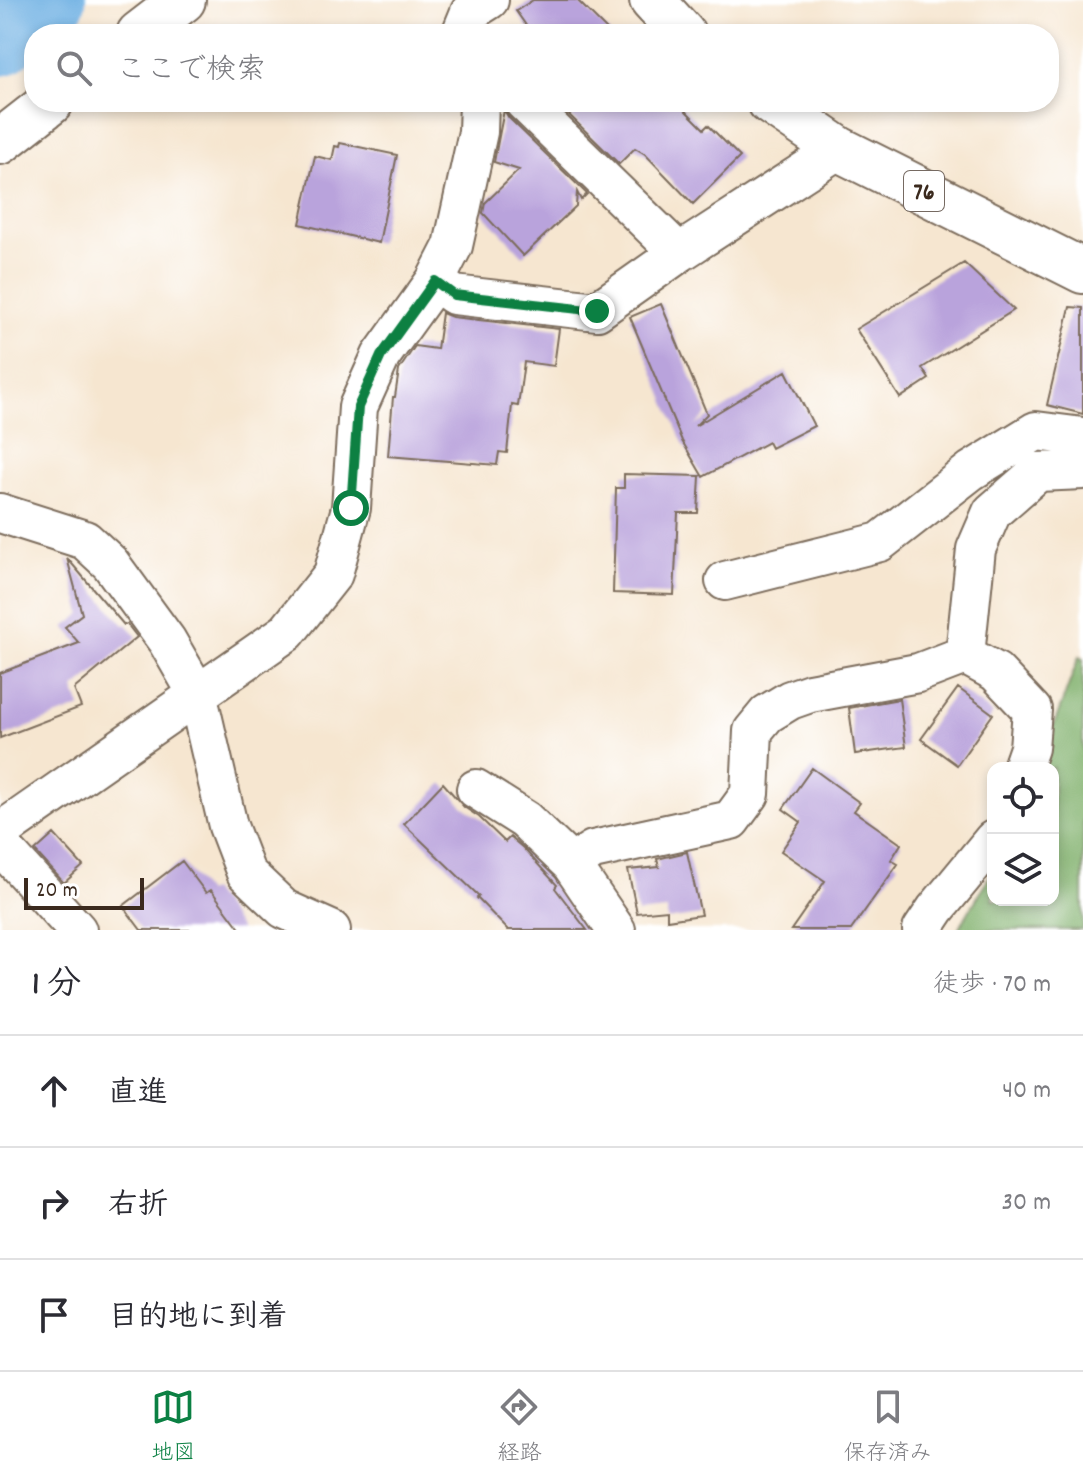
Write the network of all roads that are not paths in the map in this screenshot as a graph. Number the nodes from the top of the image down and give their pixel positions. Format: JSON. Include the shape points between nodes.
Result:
{"nodes":[{"id":1,"x":183,"y":0,"type":"edge"},
{"id":2,"x":489,"y":0,"type":"edge"},
{"id":3,"x":652,"y":0,"type":"edge"},
{"id":4,"x":152,"y":24,"type":"edge"},
{"id":5,"x":465,"y":24,"type":"edge"},
{"id":6,"x":674,"y":24,"type":"edge"},
{"id":7,"x":38,"y":112,"type":"edge"},
{"id":8,"x":479,"y":112,"type":"edge"},
{"id":9,"x":534,"y":112,"type":"edge"},
{"id":10,"x":785,"y":112,"type":"edge"},
{"id":11,"x":0,"y":142,"type":"edge"},
{"id":12,"x":839,"y":149,"type":"junction"},
{"id":13,"x":679,"y":253,"type":"junction"},
{"id":14,"x":1083,"y":271,"type":"edge"},
{"id":15,"x":435,"y":281,"type":"junction"},
{"id":16,"x":1083,"y":437,"type":"edge"},
{"id":17,"x":1083,"y":470,"type":"edge"},
{"id":18,"x":0,"y":513,"type":"edge"},
{"id":19,"x":725,"y":581,"type":"dead end"},
{"id":20,"x":965,"y":655,"type":"junction"},
{"id":21,"x":197,"y":693,"type":"junction"},
{"id":22,"x":1024,"y":762,"type":"edge"},
{"id":23,"x":476,"y":789,"type":"dead end"},
{"id":24,"x":0,"y":832,"type":"edge"},
{"id":25,"x":0,"y":845,"type":"edge"},
{"id":26,"x":987,"y":847,"type":"edge"},
{"id":27,"x":571,"y":864,"type":"junction"},
{"id":28,"x":77,"y":930,"type":"edge"},
{"id":29,"x":331,"y":930,"type":"edge"},
{"id":30,"x":616,"y":930,"type":"edge"},
{"id":31,"x":922,"y":930,"type":"edge"}],
"edges":[{"from":1,"to":4,"type":"main road"},
{"from":2,"to":5,"type":"street","via":[[470,12]]},
{"from":3,"to":6,"type":"main road"},
{"from":7,"to":11,"type":"main road"},
{"from":8,"to":15,"type":"street","via":[[453,246]]},
{"from":9,"to":13,"type":"street"},
{"from":10,"to":12,"type":"main road","number":"76"},
{"from":12,"to":13,"type":"street"},
{"from":12,"to":14,"type":"main road","number":"76"},
{"from":13,"to":15,"type":"street","via":[[597,311],[454,295]]},
{"from":15,"to":21,"type":"street","via":[[381,356],[358,407],[351,508],[333,574],[287,632]]},
{"from":16,"to":19,"type":"street","via":[[1036,431],[971,471],[880,542]]},
{"from":17,"to":20,"type":"street","via":[[1038,472],[992,512],[976,549]]},
{"from":18,"to":21,"type":"street","via":[[85,540],[127,586]]},
{"from":20,"to":22,"type":"street","via":[[996,672],[1032,710]]},
{"from":20,"to":27,"type":"street","via":[[918,673],[790,700],[767,714],[753,731],[750,794],[731,820],[593,850]]},
{"from":21,"to":24,"type":"street"},
{"from":21,"to":29,"type":"street","via":[[228,826],[246,873],[284,909]]},
{"from":23,"to":27,"type":"street","via":[[525,820]]},
{"from":25,"to":28,"type":"street"},
{"from":26,"to":31,"type":"street"},
{"from":27,"to":30,"type":"street"}]}
